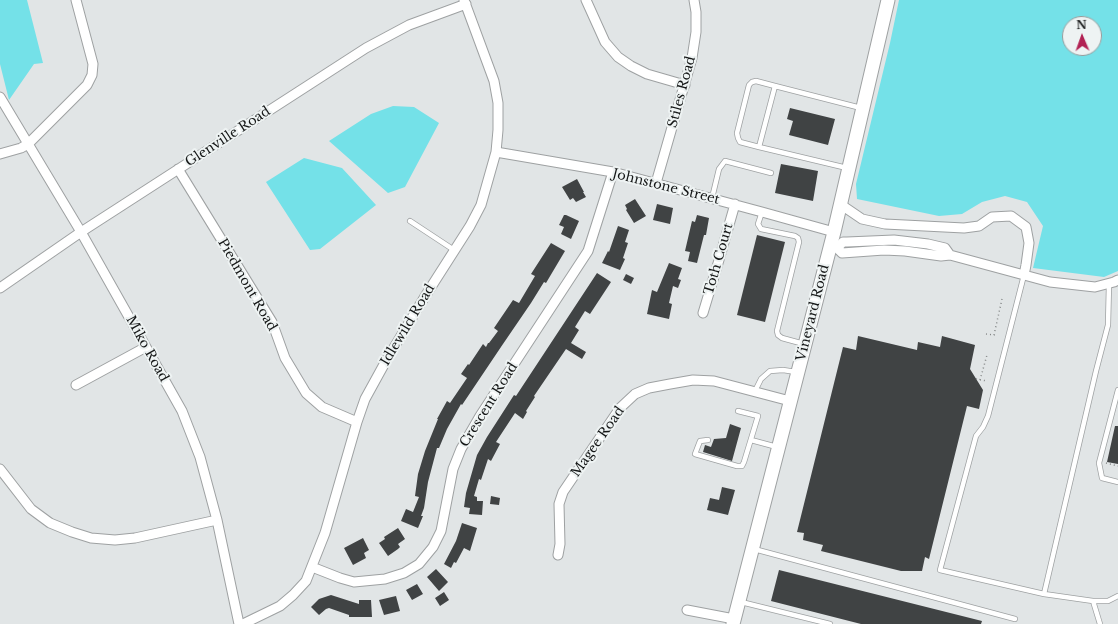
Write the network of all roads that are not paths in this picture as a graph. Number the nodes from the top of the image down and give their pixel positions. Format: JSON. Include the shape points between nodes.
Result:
{"nodes":[{"id":1,"x":76,"y":0,"type":"edge"},
{"id":2,"x":586,"y":0,"type":"edge"},
{"id":3,"x":694,"y":0,"type":"edge"},
{"id":4,"x":888,"y":0,"type":"edge"},
{"id":5,"x":465,"y":2,"type":"edge"},
{"id":6,"x":685,"y":85,"type":"junction"},
{"id":7,"x":775,"y":86,"type":"junction"},
{"id":8,"x":0,"y":97,"type":"edge"},
{"id":9,"x":862,"y":109,"type":"junction"},
{"id":10,"x":28,"y":144,"type":"junction"},
{"id":11,"x":759,"y":147,"type":"junction"},
{"id":12,"x":496,"y":152,"type":"junction"},
{"id":13,"x":0,"y":154,"type":"edge"},
{"id":14,"x":178,"y":169,"type":"junction"},
{"id":15,"x":848,"y":169,"type":"junction"},
{"id":16,"x":613,"y":172,"type":"junction"},
{"id":17,"x":771,"y":173,"type":"dead end"},
{"id":18,"x":656,"y":183,"type":"junction"},
{"id":19,"x":712,"y":198,"type":"junction"},
{"id":20,"x":735,"y":204,"type":"junction"},
{"id":21,"x":840,"y":204,"type":"junction"},
{"id":22,"x":762,"y":212,"type":"junction"},
{"id":23,"x":410,"y":222,"type":"dead end"},
{"id":24,"x":81,"y":232,"type":"junction"},
{"id":25,"x":834,"y":232,"type":"junction"},
{"id":26,"x":834,"y":248,"type":"junction"},
{"id":27,"x":454,"y":250,"type":"junction"},
{"id":28,"x":1024,"y":275,"type":"junction"},
{"id":29,"x":1114,"y":282,"type":"edge"},
{"id":30,"x":0,"y":288,"type":"edge"},
{"id":31,"x":703,"y":313,"type":"dead end"},
{"id":32,"x":805,"y":344,"type":"junction"},
{"id":33,"x":146,"y":347,"type":"junction"},
{"id":34,"x":797,"y":373,"type":"junction"},
{"id":35,"x":76,"y":385,"type":"dead end"},
{"id":36,"x":1118,"y":390,"type":"edge"},
{"id":37,"x":755,"y":391,"type":"junction"},
{"id":38,"x":790,"y":400,"type":"junction"},
{"id":39,"x":738,"y":411,"type":"dead end"},
{"id":40,"x":357,"y":422,"type":"junction"},
{"id":41,"x":708,"y":440,"type":"dead end"},
{"id":42,"x":751,"y":440,"type":"junction"},
{"id":43,"x":778,"y":447,"type":"junction"},
{"id":44,"x":0,"y":469,"type":"edge"},
{"id":45,"x":1118,"y":482,"type":"edge"},
{"id":46,"x":217,"y":520,"type":"junction"},
{"id":47,"x":752,"y":549,"type":"junction"},
{"id":48,"x":558,"y":555,"type":"dead end"},
{"id":49,"x":312,"y":567,"type":"junction"},
{"id":50,"x":1044,"y":594,"type":"junction"},
{"id":51,"x":1118,"y":596,"type":"edge"},
{"id":52,"x":739,"y":601,"type":"junction"},
{"id":53,"x":1093,"y":601,"type":"junction"},
{"id":54,"x":687,"y":610,"type":"dead end"},
{"id":55,"x":1015,"y":619,"type":"dead end"},
{"id":56,"x":734,"y":621,"type":"edge"},
{"id":57,"x":239,"y":624,"type":"edge"},
{"id":58,"x":243,"y":624,"type":"edge"},
{"id":59,"x":830,"y":624,"type":"edge"},
{"id":60,"x":1100,"y":624,"type":"edge"}],
"edges":[{"from":1,"to":10,"type":"street","via":[[93,64],[92,75],[87,85]]},
{"from":2,"to":6,"type":"street","via":[[605,42],[618,57],[647,74]]},
{"from":3,"to":6,"type":"street","name":"Stiles Road","via":[[696,32]]},
{"from":4,"to":9,"type":"street","name":"Vineyard Road"},
{"from":5,"to":12,"type":"street","name":"Idlewild Road","via":[[494,81],[498,103]]},
{"from":5,"to":14,"type":"street","name":"Glenville Road","via":[[409,25],[366,48]]},
{"from":6,"to":18,"type":"street","name":"Stiles Road"},
{"from":7,"to":9,"type":"lane"},
{"from":7,"to":11,"type":"lane"},
{"from":7,"to":11,"type":"lane","via":[[756,81],[749,85],[737,133],[740,142]]},
{"from":8,"to":10,"type":"street","name":"Miko Road"},
{"from":9,"to":15,"type":"street","name":"Vineyard Road"},
{"from":10,"to":13,"type":"street"},
{"from":10,"to":24,"type":"street","name":"Miko Road"},
{"from":11,"to":15,"type":"lane"},
{"from":12,"to":16,"type":"street","name":"Johnstone Street"},
{"from":12,"to":27,"type":"street","name":"Idlewild Road","via":[[481,205]]},
{"from":14,"to":24,"type":"street","name":"Glenville Road"},
{"from":14,"to":40,"type":"street","name":"Piedmont Road","via":[[272,322],[285,358],[306,393],[322,407]]},
{"from":15,"to":21,"type":"street","name":"Vineyard Road"},
{"from":16,"to":18,"type":"street","name":"Johnstone Street"},
{"from":16,"to":49,"type":"street","name":"Crescent Road","via":[[588,251],[461,449],[453,469],[441,531],[433,548],[419,564],[404,573],[385,579],[354,582]]},
{"from":17,"to":19,"type":"lane","via":[[725,161],[720,169]]},
{"from":18,"to":19,"type":"street","name":"Johnstone Street"},
{"from":19,"to":20,"type":"street","name":"Johnstone Street"},
{"from":20,"to":22,"type":"street","name":"Johnstone Street"},
{"from":20,"to":31,"type":"street","name":"Toth Court"},
{"from":21,"to":25,"type":"street","name":"Vineyard Road"},
{"from":21,"to":28,"type":"street","via":[[862,219],[885,224],[964,228],[979,226],[992,217],[1011,216],[1026,227],[1029,243]]},
{"from":22,"to":25,"type":"street","name":"Johnstone Street"},
{"from":22,"to":32,"type":"lane","via":[[758,224],[761,229],[798,238],[777,331],[782,338]]},
{"from":23,"to":27,"type":"lane"},
{"from":24,"to":30,"type":"street","name":"Glenville Road"},
{"from":24,"to":33,"type":"street","name":"Miko Road"},
{"from":25,"to":26,"type":"street","name":"Vineyard Road"},
{"from":26,"to":28,"type":"street","via":[[842,253],[884,250],[950,255]]},
{"from":26,"to":32,"type":"street","name":"Vineyard Road"},
{"from":27,"to":40,"type":"street","name":"Idlewild Road","via":[[387,358],[365,398]]},
{"from":28,"to":29,"type":"street","via":[[1050,282],[1095,287]]},
{"from":28,"to":50,"type":"lane","via":[[988,416],[976,436],[940,570]]},
{"from":29,"to":50,"type":"lane","via":[[1108,325]]},
{"from":32,"to":34,"type":"street","name":"Vineyard Road"},
{"from":33,"to":35,"type":"street"},
{"from":33,"to":46,"type":"street","name":"Miko Road","via":[[182,411],[200,457]]},
{"from":34,"to":37,"type":"lane","via":[[770,371],[761,379]]},
{"from":34,"to":38,"type":"street","name":"Vineyard Road"},
{"from":36,"to":45,"type":"lane","via":[[1099,463],[1102,478]]},
{"from":37,"to":38,"type":"street","name":"Magee Road"},
{"from":37,"to":48,"type":"street","name":"Magee Road","via":[[714,380],[693,380],[649,388],[635,394],[620,408],[563,492],[559,504]]},
{"from":38,"to":43,"type":"street","name":"Vineyard Road"},
{"from":39,"to":42,"type":"lane","via":[[758,416]]},
{"from":40,"to":49,"type":"street","name":"Idlewild Road","via":[[325,533]]},
{"from":41,"to":42,"type":"lane","via":[[700,441],[695,454],[742,466]]},
{"from":42,"to":43,"type":"lane"},
{"from":43,"to":47,"type":"street","name":"Vineyard Road"},
{"from":44,"to":46,"type":"street","via":[[31,508],[50,523],[91,538],[135,538]]},
{"from":46,"to":57,"type":"street","name":"Miko Road"},
{"from":47,"to":52,"type":"street","name":"Vineyard Road"},
{"from":47,"to":55,"type":"lane"},
{"from":49,"to":58,"type":"street","name":"Idlewild Road","via":[[306,580],[280,606]]},
{"from":50,"to":53,"type":"lane"},
{"from":51,"to":53,"type":"lane","via":[[1108,601]]},
{"from":52,"to":56,"type":"street","name":"Vineyard Road"},
{"from":52,"to":59,"type":"lane"},
{"from":53,"to":60,"type":"lane"},
{"from":54,"to":56,"type":"street"}]}
